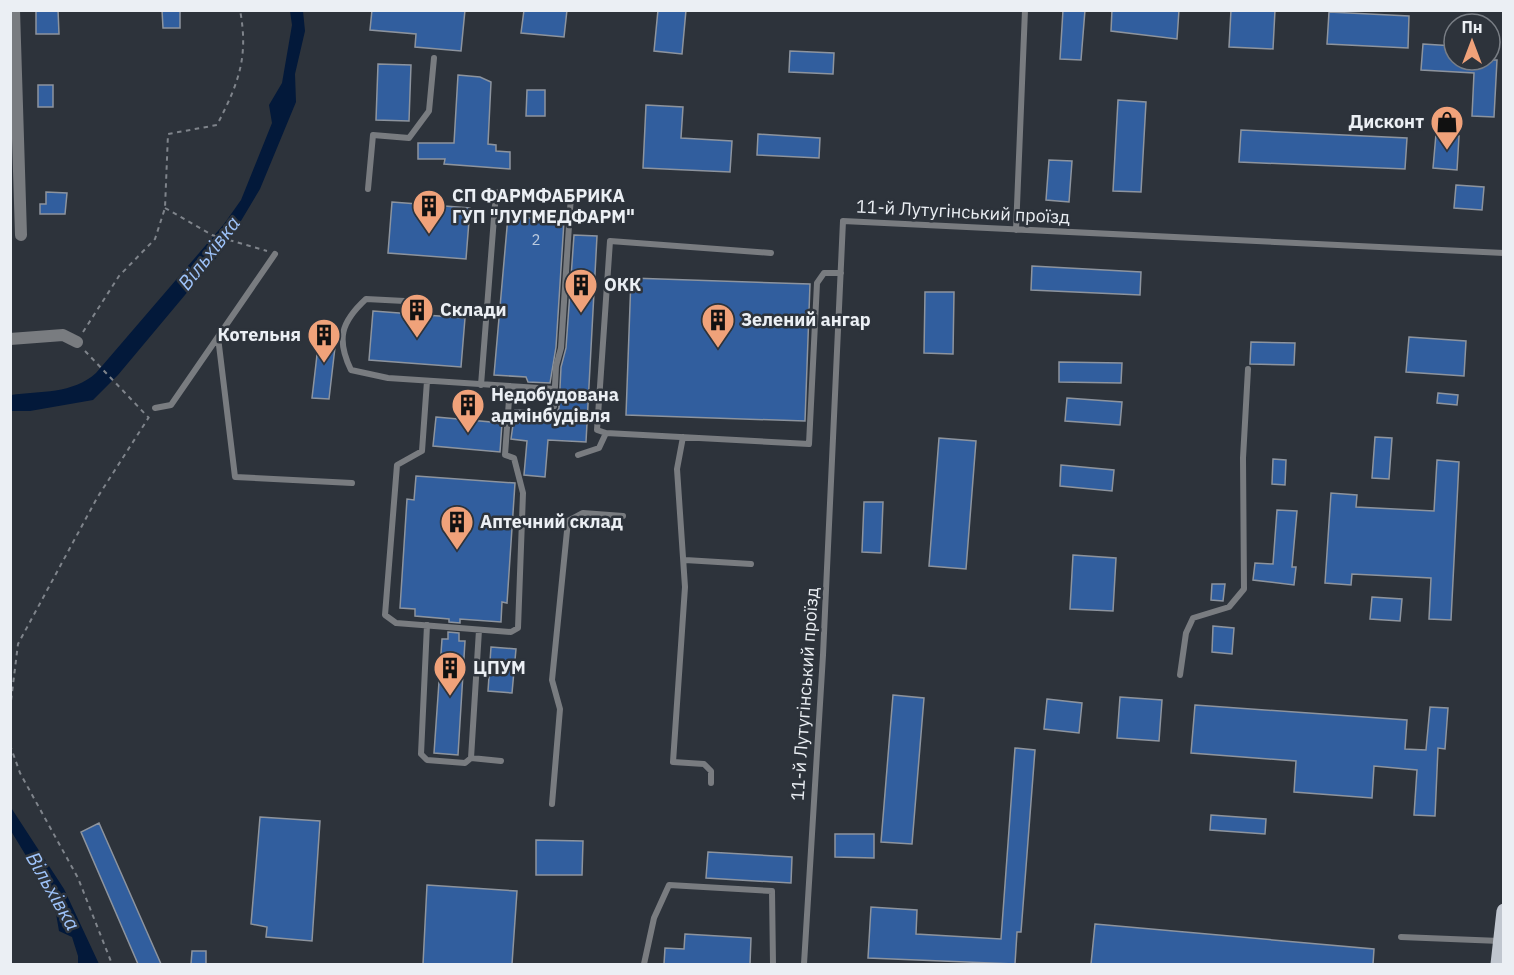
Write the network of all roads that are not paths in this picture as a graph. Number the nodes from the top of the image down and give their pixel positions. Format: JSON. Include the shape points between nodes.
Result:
{"nodes":[{"id":1,"x":14,"y":10,"type":"edge"},
{"id":2,"x":1025,"y":10,"type":"edge"},
{"id":3,"x":434,"y":58,"type":"dead end"},
{"id":4,"x":368,"y":189,"type":"dead end"},
{"id":5,"x":496,"y":192,"type":"dead end"},
{"id":6,"x":571,"y":195,"type":"dead end"},
{"id":7,"x":1016,"y":230,"type":"junction"},
{"id":8,"x":21,"y":235,"type":"dead end"},
{"id":9,"x":771,"y":253,"type":"dead end"},
{"id":10,"x":1503,"y":253,"type":"edge"},
{"id":11,"x":275,"y":254,"type":"road end"},
{"id":12,"x":841,"y":273,"type":"junction"},
{"id":13,"x":424,"y":302,"type":"dead end"},
{"id":14,"x":218,"y":337,"type":"junction"},
{"id":15,"x":10,"y":339,"type":"edge"},
{"id":16,"x":77,"y":342,"type":"road end"},
{"id":17,"x":1248,"y":369,"type":"dead end"},
{"id":18,"x":427,"y":381,"type":"junction"},
{"id":19,"x":481,"y":385,"type":"junction"},
{"id":20,"x":510,"y":386,"type":"junction"},
{"id":21,"x":555,"y":389,"type":"junction"},
{"id":22,"x":554,"y":406,"type":"dead end"},
{"id":23,"x":155,"y":408,"type":"road end"},
{"id":24,"x":606,"y":433,"type":"junction"},
{"id":25,"x":683,"y":437,"type":"junction"},
{"id":26,"x":578,"y":455,"type":"dead end"},
{"id":27,"x":352,"y":483,"type":"dead end"},
{"id":28,"x":623,"y":516,"type":"dead end"},
{"id":29,"x":685,"y":560,"type":"junction"},
{"id":30,"x":751,"y":564,"type":"dead end"},
{"id":31,"x":427,"y":626,"type":"junction"},
{"id":32,"x":479,"y":630,"type":"junction"},
{"id":33,"x":1180,"y":675,"type":"dead end"},
{"id":34,"x":471,"y":758,"type":"junction"},
{"id":35,"x":501,"y":760,"type":"dead end"},
{"id":36,"x":711,"y":783,"type":"dead end"},
{"id":37,"x":552,"y":804,"type":"dead end"},
{"id":38,"x":1503,"y":911,"type":"edge"},
{"id":39,"x":1401,"y":937,"type":"dead end"},
{"id":40,"x":1501,"y":941,"type":"junction"},
{"id":41,"x":644,"y":964,"type":"edge"},
{"id":42,"x":773,"y":964,"type":"edge"},
{"id":43,"x":804,"y":964,"type":"edge"},
{"id":44,"x":1498,"y":964,"type":"edge"}],
"edges":[{"from":1,"to":8,"type":"street"},
{"from":2,"to":7,"type":"lane"},
{"from":3,"to":4,"type":"lane","via":[[429,111],[409,138],[373,135]]},
{"from":5,"to":19,"type":"lane"},
{"from":6,"to":21,"type":"lane"},
{"from":7,"to":10,"type":"lane","name":"11-й Лутугінський проїзд"},
{"from":7,"to":12,"type":"lane","name":"11-й Лутугінський проїзд","via":[[843,221]]},
{"from":9,"to":24,"type":"lane","via":[[610,241],[597,430]]},
{"from":11,"to":14,"type":"lane"},
{"from":12,"to":25,"type":"lane","via":[[824,273],[818,283],[809,444]]},
{"from":12,"to":43,"type":"lane","name":"11-й Лутугінський проїзд","via":[[824,655]]},
{"from":13,"to":18,"type":"lane","via":[[366,299],[353,311],[342,332],[343,354],[351,370]]},
{"from":14,"to":23,"type":"lane","via":[[171,405]]},
{"from":14,"to":27,"type":"lane","via":[[235,477]]},
{"from":15,"to":16,"type":"street","via":[[63,336]]},
{"from":17,"to":33,"type":"lane","via":[[1243,458],[1244,590],[1229,607],[1193,618],[1186,633]]},
{"from":18,"to":19,"type":"lane"},
{"from":18,"to":31,"type":"lane","via":[[422,451],[397,465],[385,615],[396,623]]},
{"from":19,"to":20,"type":"lane"},
{"from":20,"to":21,"type":"lane"},
{"from":20,"to":32,"type":"lane","via":[[506,455],[514,458],[523,493],[518,628],[511,632]]},
{"from":21,"to":22,"type":"lane"},
{"from":24,"to":25,"type":"lane"},
{"from":24,"to":26,"type":"lane","via":[[599,448]]},
{"from":25,"to":29,"type":"lane","via":[[677,469]]},
{"from":28,"to":37,"type":"lane","via":[[584,513],[568,521],[552,680],[560,710]]},
{"from":29,"to":30,"type":"lane"},
{"from":29,"to":36,"type":"lane","via":[[673,762],[704,764],[711,771]]},
{"from":31,"to":32,"type":"lane"},
{"from":31,"to":34,"type":"lane","via":[[421,754],[427,760],[465,763]]},
{"from":32,"to":34,"type":"lane"},
{"from":34,"to":35,"type":"lane"},
{"from":38,"to":40,"type":"main road"},
{"from":39,"to":40,"type":"lane"},
{"from":40,"to":44,"type":"main road"},
{"from":41,"to":42,"type":"lane","via":[[654,918],[669,885],[772,891]]}]}
